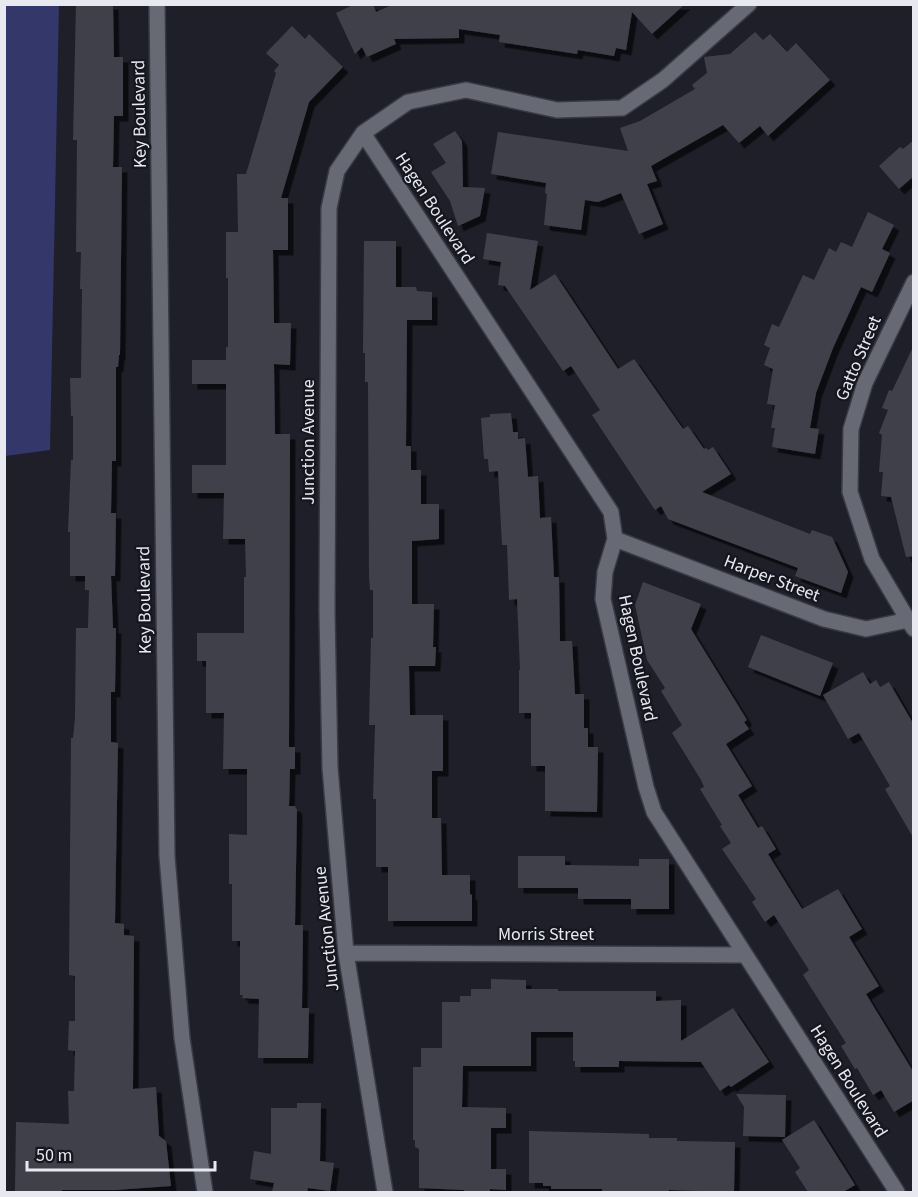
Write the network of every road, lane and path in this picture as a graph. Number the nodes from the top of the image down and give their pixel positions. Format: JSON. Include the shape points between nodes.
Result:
{"nodes":[{"id":1,"x":157,"y":4,"type":"edge"},
{"id":2,"x":749,"y":4,"type":"edge"},
{"id":3,"x":363,"y":133,"type":"junction"},
{"id":4,"x":914,"y":282,"type":"edge"},
{"id":5,"x":615,"y":539,"type":"junction"},
{"id":6,"x":911,"y":625,"type":"edge"},
{"id":7,"x":346,"y":953,"type":"junction"},
{"id":8,"x":745,"y":955,"type":"junction"},
{"id":9,"x":205,"y":1192,"type":"edge"},
{"id":10,"x":385,"y":1192,"type":"edge"},
{"id":11,"x":897,"y":1192,"type":"edge"}],
"edges":[{"from":1,"to":9,"type":"street","name":"Key Boulevard","via":[[167,856],[182,1038]]},
{"from":2,"to":3,"type":"street","name":"Junction Avenue","via":[[663,80],[622,108],[557,110],[466,90],[408,102]]},
{"from":3,"to":5,"type":"street","name":"Hagen Boulevard","via":[[610,512]]},
{"from":3,"to":7,"type":"street","name":"Junction Avenue","via":[[337,171],[329,207],[330,768]]},
{"from":4,"to":6,"type":"street","name":"Gatto Street","via":[[865,383],[851,429],[850,492],[872,559]]},
{"from":5,"to":6,"type":"street","name":"Harper Street","via":[[824,618],[866,629]]},
{"from":5,"to":8,"type":"street","name":"Hagen Boulevard","via":[[605,572],[603,598],[646,787],[654,812]]},
{"from":7,"to":8,"type":"street","name":"Morris Street"},
{"from":7,"to":10,"type":"street","name":"Junction Avenue"},
{"from":8,"to":11,"type":"street","name":"Hagen Boulevard"}]}
